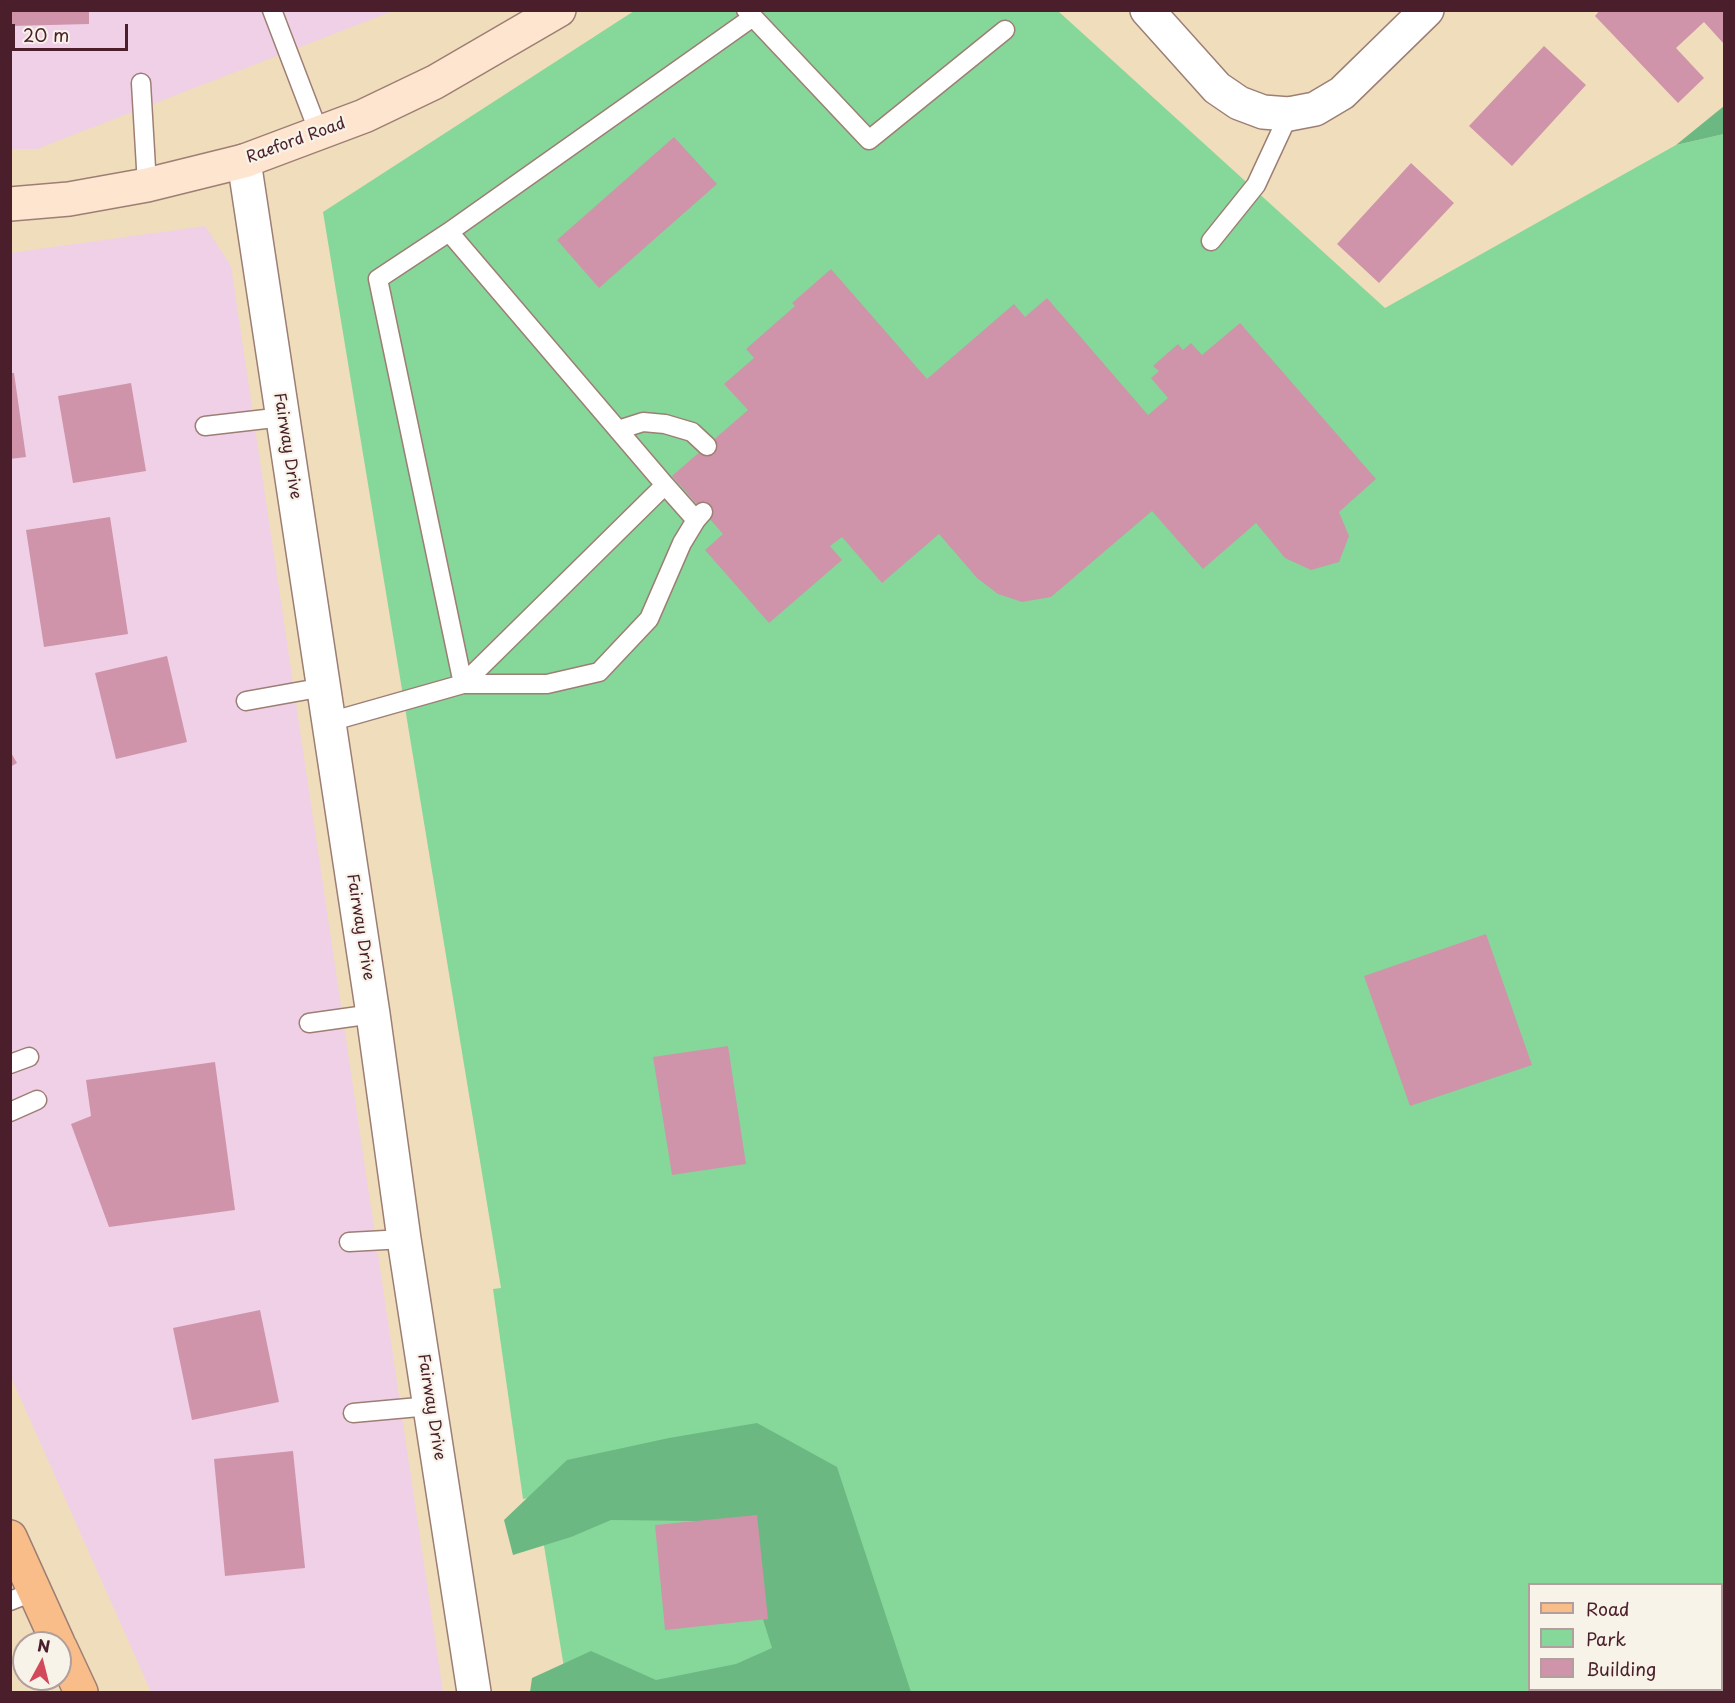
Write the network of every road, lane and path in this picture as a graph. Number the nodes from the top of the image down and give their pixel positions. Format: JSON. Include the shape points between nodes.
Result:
{"nodes":[{"id":1,"x":272,"y":10,"type":"edge"},
{"id":2,"x":559,"y":10,"type":"edge"},
{"id":3,"x":1147,"y":10,"type":"edge"},
{"id":4,"x":1427,"y":10,"type":"edge"},
{"id":5,"x":749,"y":14,"type":"edge"},
{"id":6,"x":1005,"y":30,"type":"dead end"},
{"id":7,"x":141,"y":83,"type":"dead end"},
{"id":8,"x":1289,"y":114,"type":"junction"},
{"id":9,"x":319,"y":133,"type":"junction"},
{"id":10,"x":244,"y":161,"type":"junction"},
{"id":11,"x":147,"y":185,"type":"junction"},
{"id":12,"x":10,"y":204,"type":"edge"},
{"id":13,"x":449,"y":232,"type":"junction"},
{"id":14,"x":1211,"y":241,"type":"dead end"},
{"id":15,"x":283,"y":417,"type":"junction"},
{"id":16,"x":205,"y":426,"type":"dead end"},
{"id":17,"x":618,"y":430,"type":"junction"},
{"id":18,"x":707,"y":446,"type":"dead end"},
{"id":19,"x":665,"y":485,"type":"junction"},
{"id":20,"x":463,"y":684,"type":"junction"},
{"id":21,"x":324,"y":687,"type":"junction"},
{"id":22,"x":246,"y":701,"type":"dead end"},
{"id":23,"x":329,"y":722,"type":"junction"},
{"id":24,"x":373,"y":1014,"type":"junction"},
{"id":25,"x":309,"y":1023,"type":"dead end"},
{"id":26,"x":29,"y":1057,"type":"dead end"},
{"id":27,"x":10,"y":1064,"type":"edge"},
{"id":28,"x":37,"y":1100,"type":"dead end"},
{"id":29,"x":10,"y":1112,"type":"edge"},
{"id":30,"x":404,"y":1239,"type":"junction"},
{"id":31,"x":348,"y":1242,"type":"dead end"},
{"id":32,"x":430,"y":1406,"type":"junction"},
{"id":33,"x":353,"y":1413,"type":"dead end"},
{"id":34,"x":10,"y":1537,"type":"edge"},
{"id":35,"x":23,"y":1596,"type":"edge"},
{"id":36,"x":49,"y":1631,"type":"edge"},
{"id":37,"x":72,"y":1673,"type":"edge"},
{"id":38,"x":81,"y":1692,"type":"edge"},
{"id":39,"x":474,"y":1692,"type":"edge"}],
"edges":[{"from":1,"to":9,"type":"lane"},
{"from":2,"to":9,"type":"main road","name":"Raeford Road","via":[[435,82]]},
{"from":3,"to":8,"type":"street","via":[[1217,87],[1239,103],[1263,112]]},
{"from":4,"to":8,"type":"street","via":[[1342,93],[1315,109]]},
{"from":5,"to":6,"type":"lane","via":[[868,140]]},
{"from":5,"to":13,"type":"lane"},
{"from":7,"to":11,"type":"lane"},
{"from":8,"to":14,"type":"lane","via":[[1256,185]]},
{"from":9,"to":10,"type":"main road","name":"Raeford Road"},
{"from":10,"to":11,"type":"main road","name":"Raeford Road"},
{"from":10,"to":15,"type":"street","name":"Fairway Drive"},
{"from":11,"to":12,"type":"main road","name":"Raeford Road","via":[[69,199]]},
{"from":13,"to":17,"type":"lane"},
{"from":13,"to":20,"type":"lane","via":[[378,279]]},
{"from":15,"to":16,"type":"lane"},
{"from":15,"to":21,"type":"street","name":"Fairway Drive"},
{"from":17,"to":18,"type":"lane","via":[[643,422],[665,424],[692,432]]},
{"from":17,"to":19,"type":"lane"},
{"from":19,"to":20,"type":"lane"},
{"from":19,"to":20,"type":"lane","via":[[699,516],[682,543],[648,619],[599,672],[547,684]]},
{"from":20,"to":23,"type":"lane"},
{"from":21,"to":22,"type":"lane"},
{"from":21,"to":23,"type":"street","name":"Fairway Drive"},
{"from":23,"to":24,"type":"street","name":"Fairway Drive"},
{"from":24,"to":25,"type":"lane"},
{"from":24,"to":30,"type":"street","name":"Fairway Drive"},
{"from":26,"to":27,"type":"lane"},
{"from":28,"to":29,"type":"lane"},
{"from":30,"to":31,"type":"lane"},
{"from":30,"to":32,"type":"street","name":"Fairway Drive"},
{"from":32,"to":33,"type":"lane"},
{"from":32,"to":39,"type":"street","name":"Fairway Drive"},
{"from":34,"to":35,"type":"main road"},
{"from":35,"to":36,"type":"main road"},
{"from":37,"to":38,"type":"main road"}]}
